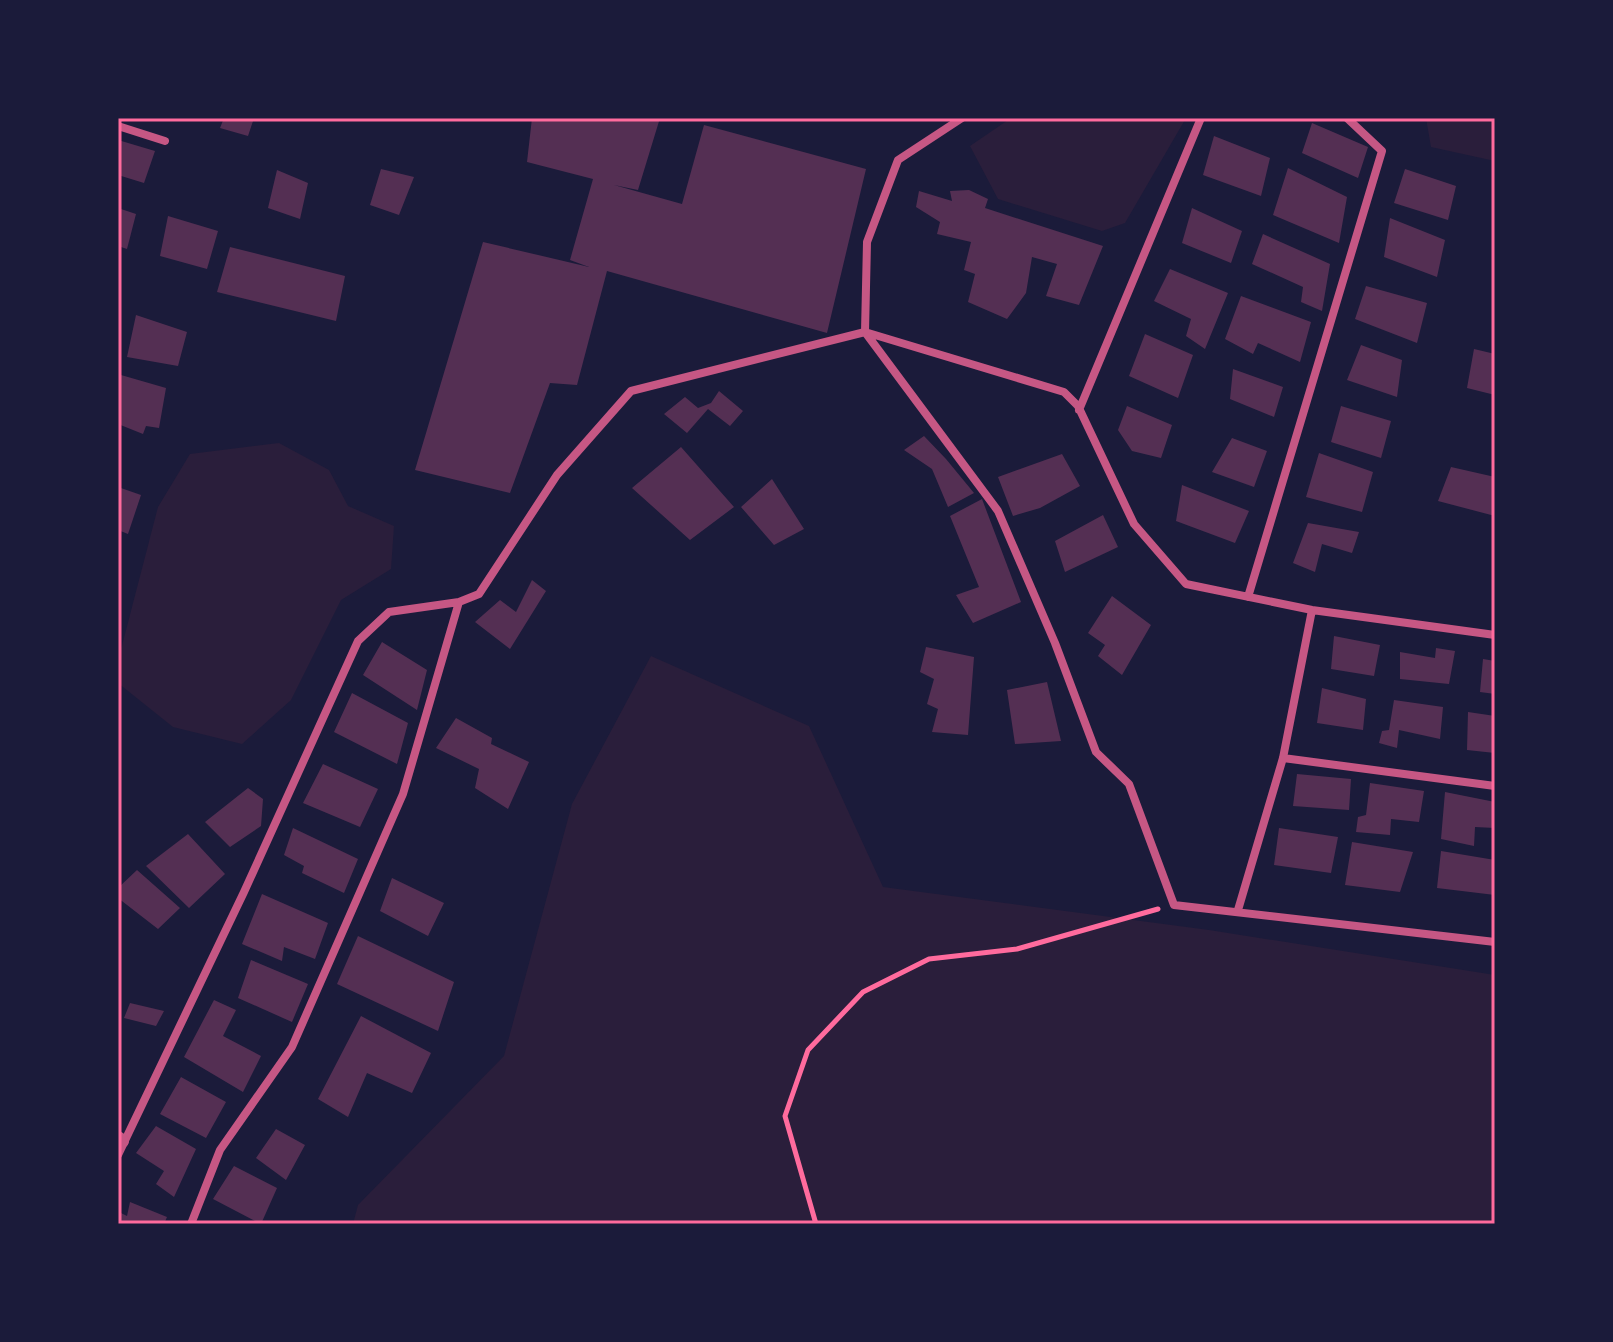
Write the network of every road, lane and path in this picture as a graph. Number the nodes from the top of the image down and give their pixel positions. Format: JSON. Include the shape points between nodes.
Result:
{"nodes":[{"id":1,"x":962,"y":118,"type":"edge"},
{"id":2,"x":1201,"y":118,"type":"edge"},
{"id":3,"x":1347,"y":118,"type":"edge"},
{"id":4,"x":118,"y":126,"type":"edge"},
{"id":5,"x":165,"y":141,"type":"dead end"},
{"id":6,"x":865,"y":332,"type":"junction"},
{"id":7,"x":1079,"y":410,"type":"junction"},
{"id":8,"x":1248,"y":597,"type":"junction"},
{"id":9,"x":459,"y":602,"type":"junction"},
{"id":10,"x":1312,"y":610,"type":"junction"},
{"id":11,"x":1495,"y":635,"type":"edge"},
{"id":12,"x":1283,"y":758,"type":"junction"},
{"id":13,"x":1495,"y":786,"type":"edge"},
{"id":14,"x":1174,"y":905,"type":"junction"},
{"id":15,"x":1238,"y":910,"type":"junction"},
{"id":16,"x":1495,"y":942,"type":"edge"},
{"id":17,"x":119,"y":1145,"type":"edge"},
{"id":18,"x":191,"y":1224,"type":"edge"},
{"id":19,"x":816,"y":1224,"type":"edge"}],
"edges":[{"from":1,"to":6,"type":"street","via":[[898,160],[867,242]]},
{"from":2,"to":7,"type":"street"},
{"from":3,"to":8,"type":"street","via":[[1382,151]]},
{"from":4,"to":5,"type":"street"},
{"from":6,"to":7,"type":"street","via":[[1064,392]]},
{"from":6,"to":9,"type":"street","via":[[631,391],[557,475],[479,594]]},
{"from":6,"to":14,"type":"street","via":[[998,511],[1096,752],[1129,784]]},
{"from":7,"to":8,"type":"street","via":[[1134,524],[1186,584]]},
{"from":8,"to":10,"type":"street"},
{"from":9,"to":17,"type":"street","via":[[389,612],[358,641],[244,892]]},
{"from":9,"to":18,"type":"street","via":[[403,794],[292,1047],[220,1150]]},
{"from":10,"to":11,"type":"street"},
{"from":10,"to":12,"type":"street"},
{"from":12,"to":13,"type":"street"},
{"from":12,"to":15,"type":"street"},
{"from":14,"to":15,"type":"street"},
{"from":14,"to":19,"type":"path","via":[[1017,949],[929,959],[863,992],[808,1050],[785,1116]]},
{"from":15,"to":16,"type":"street"}]}
